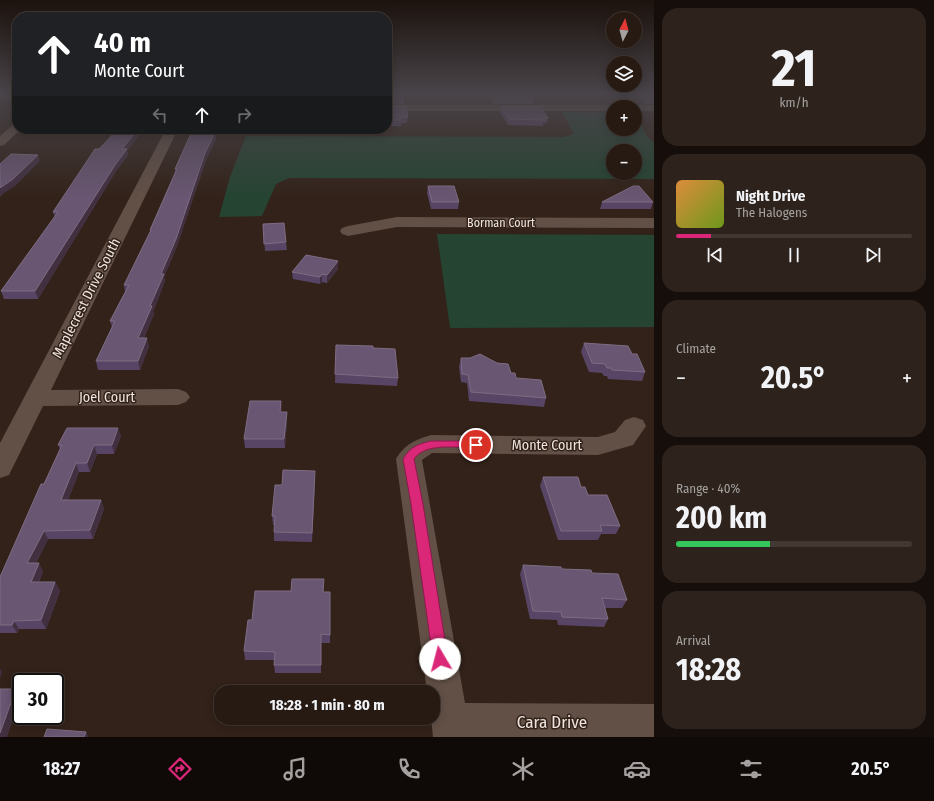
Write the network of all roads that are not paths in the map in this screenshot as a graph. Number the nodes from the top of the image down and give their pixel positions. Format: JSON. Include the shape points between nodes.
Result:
{"nodes":[{"id":1,"x":12,"y":131,"type":"edge"},
{"id":2,"x":169,"y":134,"type":"edge"},
{"id":3,"x":0,"y":142,"type":"edge"},
{"id":4,"x":654,"y":224,"type":"edge"},
{"id":5,"x":348,"y":230,"type":"dead end"},
{"id":6,"x":178,"y":397,"type":"dead end"},
{"id":7,"x":36,"y":398,"type":"junction"},
{"id":8,"x":634,"y":426,"type":"dead end"},
{"id":9,"x":0,"y":468,"type":"edge"},
{"id":10,"x":654,"y":723,"type":"edge"},
{"id":11,"x":451,"y":729,"type":"edge"}],
"edges":[{"from":1,"to":3,"type":"street"},
{"from":2,"to":7,"type":"street","name":"Maplecrest Drive South"},
{"from":4,"to":5,"type":"street","name":"Borman Court","via":[[396,222]]},
{"from":6,"to":7,"type":"street","name":"Joel Court"},
{"from":7,"to":9,"type":"street","name":"Maplecrest Drive South"},
{"from":8,"to":11,"type":"street","name":"Monte Court","via":[[624,439],[598,446],[431,444],[413,452],[409,459]]},
{"from":10,"to":11,"type":"street","name":"Cara Drive"}]}
